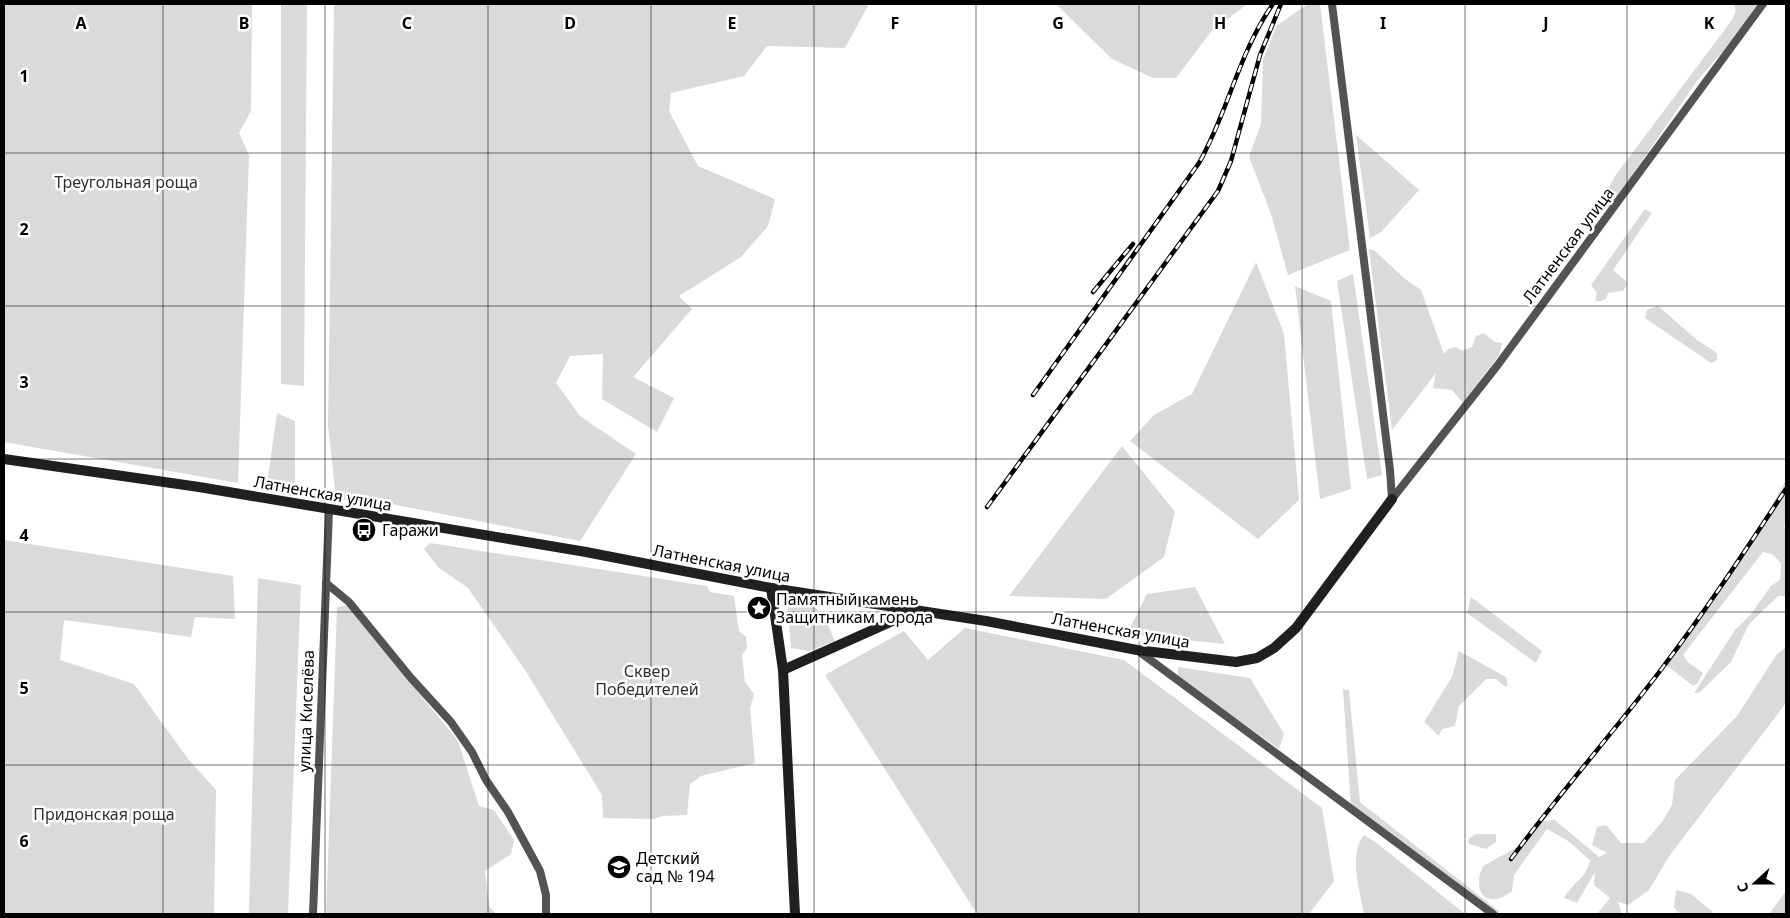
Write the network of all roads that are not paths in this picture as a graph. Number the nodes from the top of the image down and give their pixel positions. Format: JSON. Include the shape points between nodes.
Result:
{"nodes":[{"id":1,"x":1332,"y":4,"type":"edge"},
{"id":2,"x":1764,"y":4,"type":"edge"},
{"id":3,"x":4,"y":459,"type":"edge"},
{"id":4,"x":1392,"y":499,"type":"junction"},
{"id":5,"x":329,"y":510,"type":"junction"},
{"id":6,"x":326,"y":584,"type":"junction"},
{"id":7,"x":771,"y":588,"type":"junction"},
{"id":8,"x":916,"y":611,"type":"junction"},
{"id":9,"x":1137,"y":650,"type":"junction"},
{"id":10,"x":783,"y":670,"type":"junction"},
{"id":11,"x":313,"y":914,"type":"edge"},
{"id":12,"x":546,"y":914,"type":"edge"},
{"id":13,"x":795,"y":914,"type":"edge"},
{"id":14,"x":1493,"y":914,"type":"edge"}],
"edges":[{"from":1,"to":4,"type":"street"},
{"from":2,"to":4,"type":"street","name":"Латненская улица","via":[[1497,366]]},
{"from":3,"to":5,"type":"street","name":"Латненская улица"},
{"from":4,"to":9,"type":"street","name":"Латненская улица","via":[[1296,628],[1274,648],[1257,658],[1236,662]]},
{"from":5,"to":6,"type":"street","name":"улица Киселёва"},
{"from":5,"to":7,"type":"street","name":"Латненская улица","via":[[586,552]]},
{"from":6,"to":11,"type":"street","name":"улица Киселёва"},
{"from":6,"to":12,"type":"street","via":[[349,602],[451,722],[472,752],[540,871],[546,895]]},
{"from":7,"to":8,"type":"street","name":"Латненская улица"},
{"from":7,"to":10,"type":"street"},
{"from":8,"to":9,"type":"street","name":"Латненская улица"},
{"from":8,"to":10,"type":"street"},
{"from":9,"to":14,"type":"street"},
{"from":10,"to":13,"type":"street"}]}
